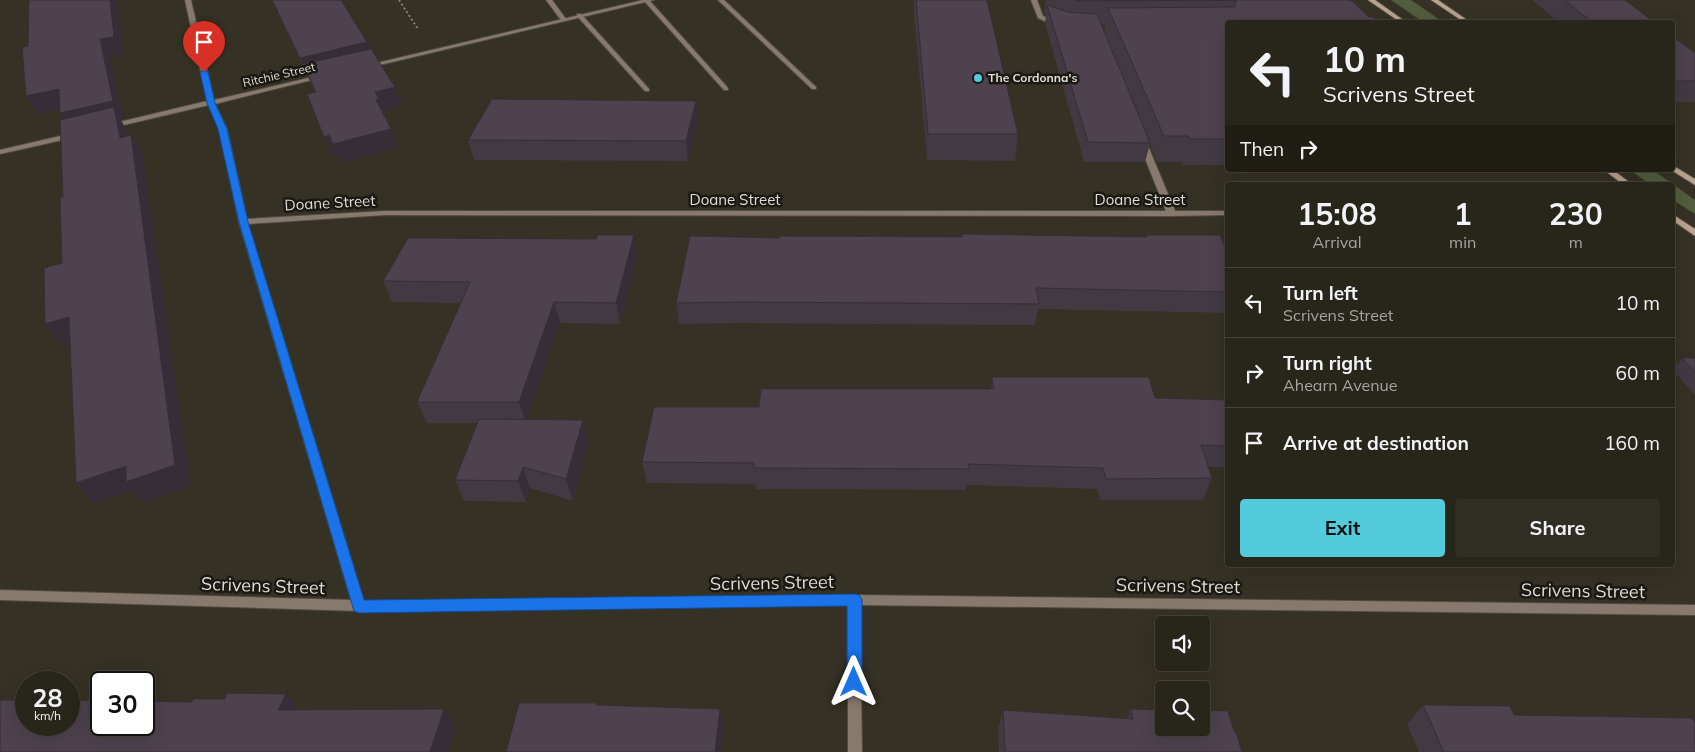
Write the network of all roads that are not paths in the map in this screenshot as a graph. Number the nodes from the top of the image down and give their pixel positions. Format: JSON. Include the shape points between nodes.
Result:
{"nodes":[{"id":1,"x":188,"y":0,"type":"edge"},
{"id":2,"x":549,"y":0,"type":"edge"},
{"id":3,"x":649,"y":0,"type":"edge"},
{"id":4,"x":722,"y":0,"type":"edge"},
{"id":5,"x":1034,"y":0,"type":"edge"},
{"id":6,"x":1372,"y":0,"type":"edge"},
{"id":7,"x":1434,"y":0,"type":"edge"},
{"id":8,"x":579,"y":16,"type":"junction"},
{"id":9,"x":563,"y":19,"type":"junction"},
{"id":10,"x":1400,"y":20,"type":"edge"},
{"id":11,"x":1464,"y":20,"type":"edge"},
{"id":12,"x":1064,"y":26,"type":"edge"},
{"id":13,"x":358,"y":68,"type":"edge"},
{"id":14,"x":330,"y":75,"type":"edge"},
{"id":15,"x":814,"y":88,"type":"dead end"},
{"id":16,"x":726,"y":89,"type":"dead end"},
{"id":17,"x":647,"y":90,"type":"dead end"},
{"id":18,"x":211,"y":103,"type":"junction"},
{"id":19,"x":106,"y":127,"type":"edge"},
{"id":20,"x":77,"y":134,"type":"edge"},
{"id":21,"x":1140,"y":134,"type":"edge"},
{"id":22,"x":0,"y":152,"type":"edge"},
{"id":23,"x":1675,"y":169,"type":"edge"},
{"id":24,"x":1611,"y":172,"type":"edge"},
{"id":25,"x":1625,"y":182,"type":"edge"},
{"id":26,"x":1695,"y":183,"type":"edge"},
{"id":27,"x":1225,"y":213,"type":"edge"},
{"id":28,"x":1172,"y":214,"type":"junction"},
{"id":29,"x":1675,"y":218,"type":"edge"},
{"id":30,"x":243,"y":222,"type":"junction"},
{"id":31,"x":1695,"y":233,"type":"edge"},
{"id":32,"x":0,"y":595,"type":"edge"},
{"id":33,"x":854,"y":600,"type":"junction"},
{"id":34,"x":359,"y":606,"type":"junction"},
{"id":35,"x":1695,"y":610,"type":"edge"},
{"id":36,"x":855,"y":752,"type":"edge"}],
"edges":[{"from":1,"to":18,"type":"street"},
{"from":2,"to":9,"type":"street"},
{"from":3,"to":8,"type":"street"},
{"from":3,"to":16,"type":"street"},
{"from":4,"to":15,"type":"street"},
{"from":5,"to":12,"type":"street","via":[[1040,17]]},
{"from":6,"to":10,"type":"main road"},
{"from":7,"to":11,"type":"main road"},
{"from":8,"to":9,"type":"street"},
{"from":8,"to":17,"type":"street"},
{"from":9,"to":13,"type":"street"},
{"from":14,"to":18,"type":"street","name":"Ritchie Street"},
{"from":18,"to":19,"type":"street","name":"Ritchie Street"},
{"from":18,"to":30,"type":"street","via":[[222,129]]},
{"from":20,"to":22,"type":"street"},
{"from":21,"to":28,"type":"street"},
{"from":23,"to":26,"type":"main road"},
{"from":24,"to":25,"type":"main road"},
{"from":27,"to":28,"type":"street","name":"Doane Street"},
{"from":28,"to":30,"type":"street","name":"Doane Street","via":[[385,213]]},
{"from":29,"to":31,"type":"main road"},
{"from":30,"to":34,"type":"street"},
{"from":32,"to":34,"type":"street","name":"Scrivens Street"},
{"from":33,"to":34,"type":"street","name":"Scrivens Street"},
{"from":33,"to":35,"type":"street","name":"Scrivens Street"},
{"from":33,"to":36,"type":"street"}]}
